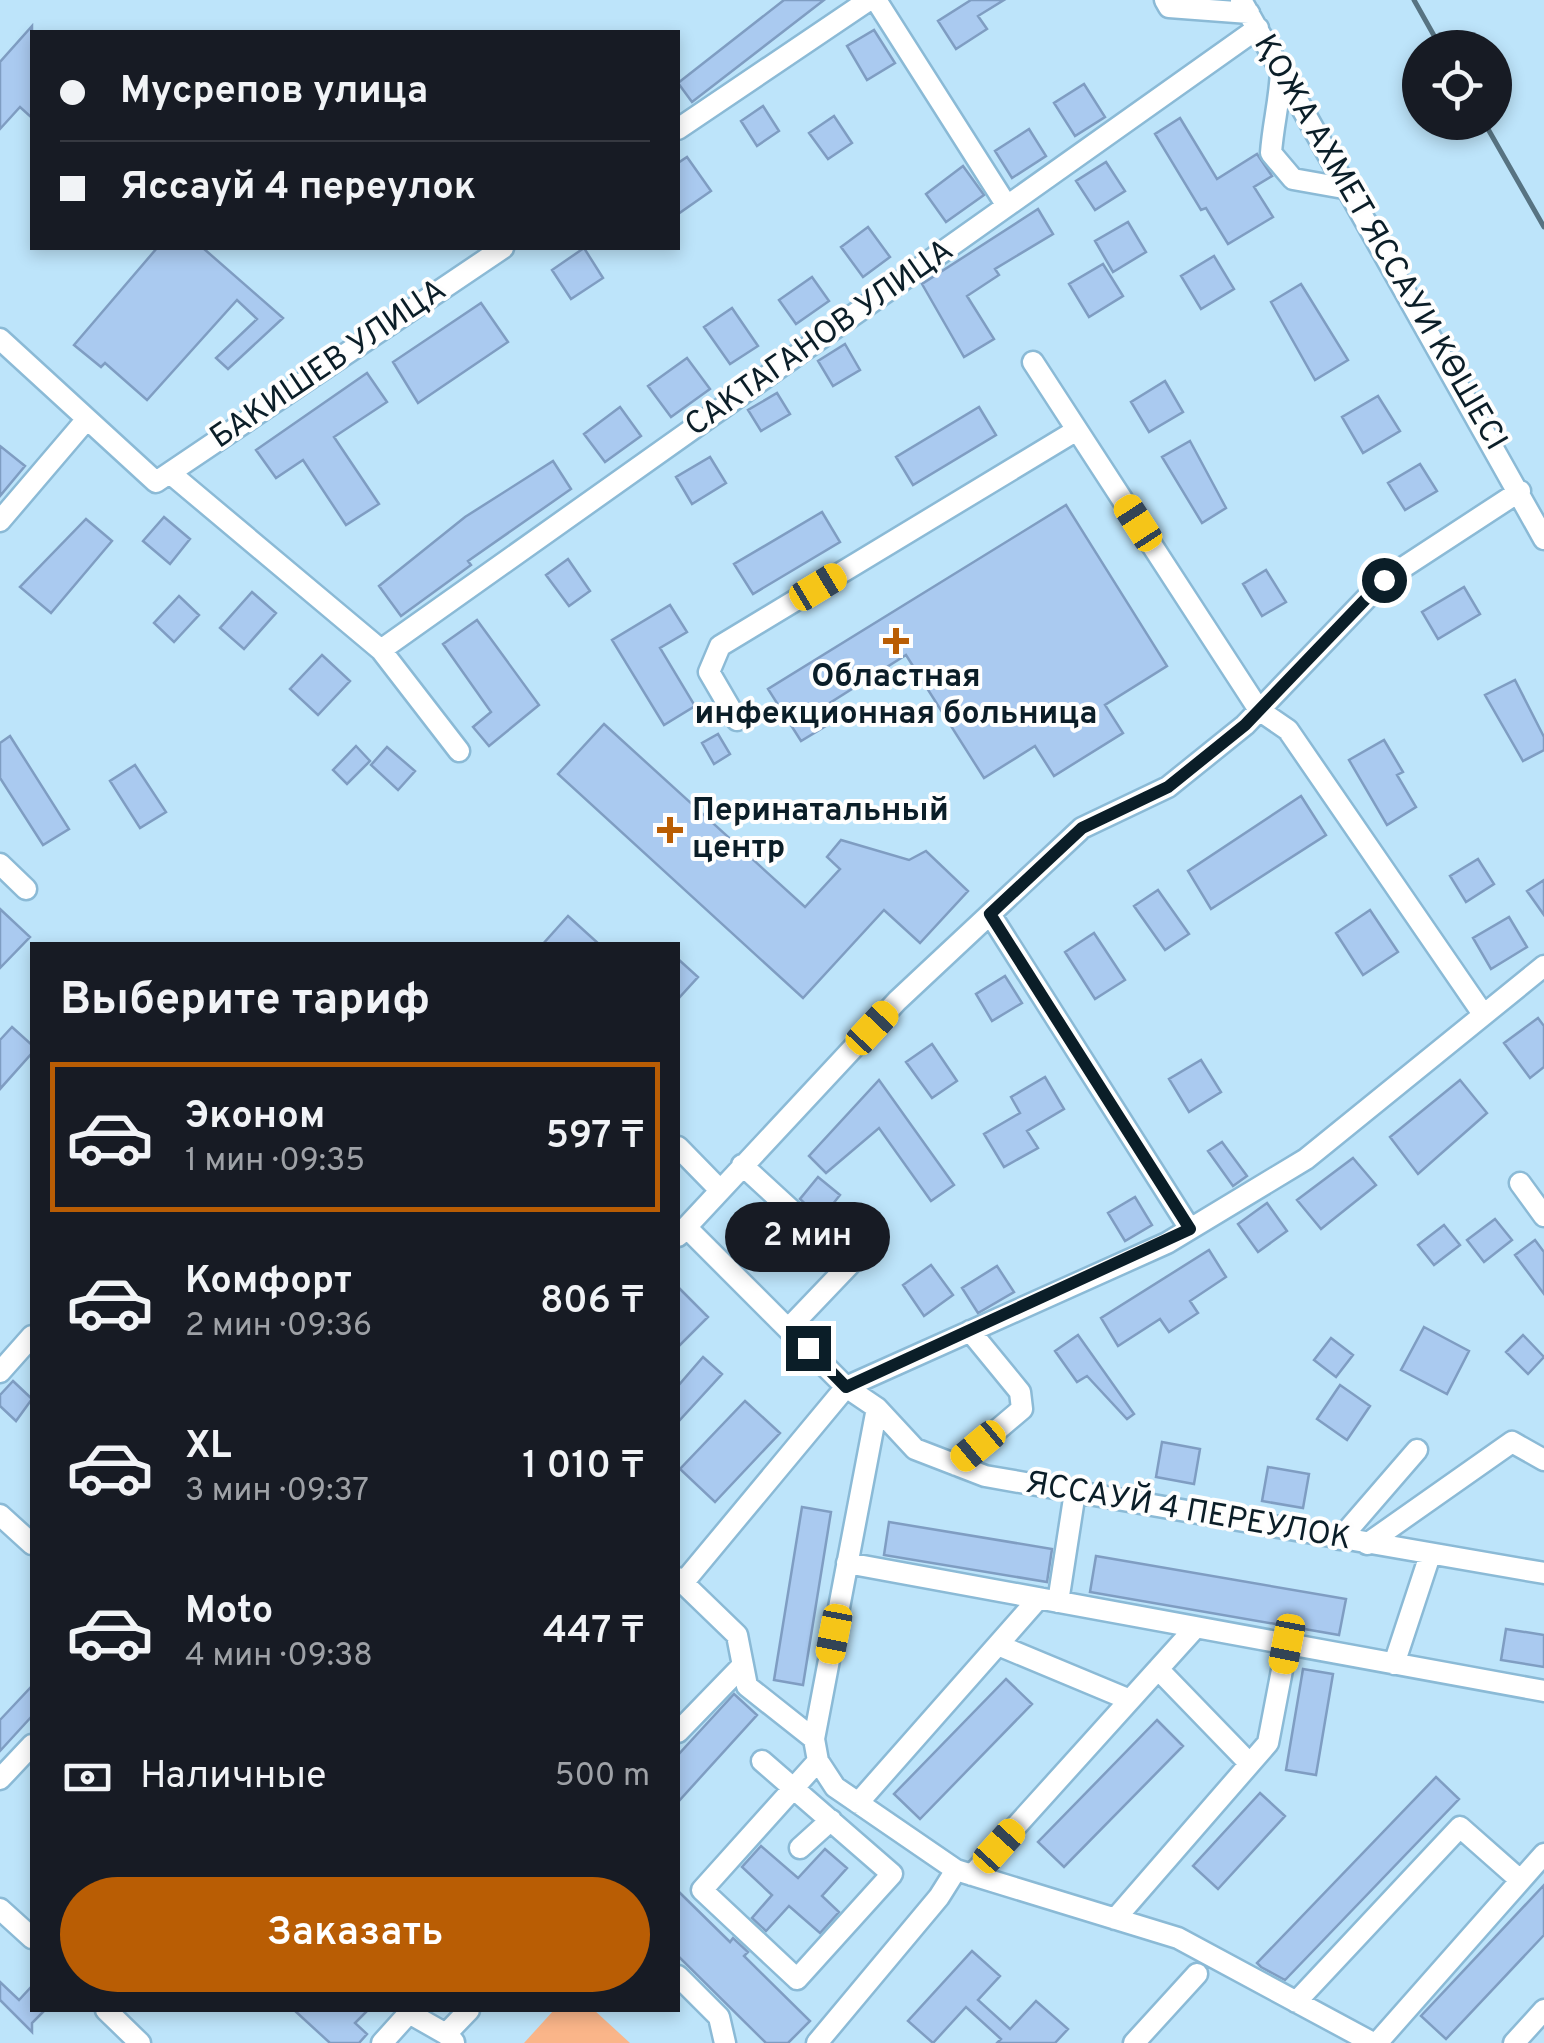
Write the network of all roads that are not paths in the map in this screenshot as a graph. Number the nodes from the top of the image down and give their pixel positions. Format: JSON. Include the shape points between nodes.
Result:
{"nodes":[{"id":1,"x":872,"y":0,"type":"edge"},
{"id":2,"x":1165,"y":0,"type":"edge"},
{"id":3,"x":1249,"y":14,"type":"edge"},
{"id":4,"x":1280,"y":68,"type":"junction"},
{"id":5,"x":680,"y":128,"type":"edge"},
{"id":6,"x":1349,"y":190,"type":"junction"},
{"id":7,"x":1007,"y":206,"type":"junction"},
{"id":8,"x":500,"y":250,"type":"edge"},
{"id":9,"x":0,"y":339,"type":"edge"},
{"id":10,"x":1034,"y":362,"type":"dead end"},
{"id":11,"x":87,"y":419,"type":"junction"},
{"id":12,"x":1078,"y":430,"type":"junction"},
{"id":13,"x":163,"y":478,"type":"junction"},
{"id":14,"x":1520,"y":491,"type":"junction"},
{"id":15,"x":0,"y":520,"type":"edge"},
{"id":16,"x":1544,"y":539,"type":"edge"},
{"id":17,"x":381,"y":650,"type":"junction"},
{"id":18,"x":1259,"y":710,"type":"junction"},
{"id":19,"x":737,"y":720,"type":"dead end"},
{"id":20,"x":458,"y":751,"type":"dead end"},
{"id":21,"x":0,"y":864,"type":"edge"},
{"id":22,"x":26,"y":889,"type":"dead end"},
{"id":23,"x":990,"y":914,"type":"junction"},
{"id":24,"x":1544,"y":966,"type":"edge"},
{"id":25,"x":1483,"y":1014,"type":"junction"},
{"id":26,"x":680,"y":1149,"type":"edge"},
{"id":27,"x":742,"y":1165,"type":"junction"},
{"id":28,"x":1520,"y":1183,"type":"dead end"},
{"id":29,"x":719,"y":1189,"type":"junction"},
{"id":30,"x":1544,"y":1216,"type":"edge"},
{"id":31,"x":1190,"y":1229,"type":"junction"},
{"id":32,"x":682,"y":1232,"type":"edge"},
{"id":33,"x":869,"y":1241,"type":"dead end"},
{"id":34,"x":850,"y":1264,"type":"junction"},
{"id":35,"x":788,"y":1329,"type":"junction"},
{"id":36,"x":970,"y":1331,"type":"junction"},
{"id":37,"x":30,"y":1338,"type":"edge"},
{"id":38,"x":0,"y":1372,"type":"edge"},
{"id":39,"x":846,"y":1387,"type":"junction"},
{"id":40,"x":877,"y":1408,"type":"junction"},
{"id":41,"x":1417,"y":1450,"type":"dead end"},
{"id":42,"x":1544,"y":1460,"type":"edge"},
{"id":43,"x":956,"y":1465,"type":"junction"},
{"id":44,"x":1075,"y":1492,"type":"junction"},
{"id":45,"x":0,"y":1515,"type":"edge"},
{"id":46,"x":1340,"y":1540,"type":"junction"},
{"id":47,"x":30,"y":1542,"type":"edge"},
{"id":48,"x":1366,"y":1544,"type":"junction"},
{"id":49,"x":1430,"y":1556,"type":"junction"},
{"id":50,"x":847,"y":1563,"type":"junction"},
{"id":51,"x":1544,"y":1573,"type":"edge"},
{"id":52,"x":680,"y":1580,"type":"edge"},
{"id":53,"x":1048,"y":1600,"type":"junction"},
{"id":54,"x":1196,"y":1627,"type":"junction"},
{"id":55,"x":1287,"y":1644,"type":"junction"},
{"id":56,"x":998,"y":1645,"type":"junction"},
{"id":57,"x":1394,"y":1664,"type":"junction"},
{"id":58,"x":742,"y":1665,"type":"junction"},
{"id":59,"x":1158,"y":1669,"type":"junction"},
{"id":60,"x":1544,"y":1691,"type":"edge"},
{"id":61,"x":1130,"y":1700,"type":"junction"},
{"id":62,"x":680,"y":1730,"type":"edge"},
{"id":63,"x":814,"y":1739,"type":"junction"},
{"id":64,"x":30,"y":1747,"type":"edge"},
{"id":65,"x":762,"y":1761,"type":"dead end"},
{"id":66,"x":818,"y":1761,"type":"junction"},
{"id":67,"x":1249,"y":1763,"type":"junction"},
{"id":68,"x":0,"y":1780,"type":"edge"},
{"id":69,"x":794,"y":1788,"type":"junction"},
{"id":70,"x":858,"y":1803,"type":"junction"},
{"id":71,"x":831,"y":1820,"type":"junction"},
{"id":72,"x":800,"y":1848,"type":"dead end"},
{"id":73,"x":1544,"y":1854,"type":"edge"},
{"id":74,"x":964,"y":1872,"type":"junction"},
{"id":75,"x":1520,"y":1880,"type":"junction"},
{"id":76,"x":0,"y":1909,"type":"edge"},
{"id":77,"x":1115,"y":1919,"type":"junction"},
{"id":78,"x":29,"y":1929,"type":"edge"},
{"id":79,"x":1198,"y":1974,"type":"dead end"},
{"id":80,"x":680,"y":1978,"type":"edge"},
{"id":81,"x":1296,"y":2002,"type":"junction"},
{"id":82,"x":1544,"y":2010,"type":"edge"},
{"id":83,"x":108,"y":2012,"type":"edge"},
{"id":84,"x":408,"y":2012,"type":"edge"},
{"id":85,"x":468,"y":2012,"type":"edge"},
{"id":86,"x":451,"y":2039,"type":"edge"},
{"id":87,"x":140,"y":2043,"type":"edge"},
{"id":88,"x":382,"y":2043,"type":"edge"},
{"id":89,"x":725,"y":2043,"type":"edge"},
{"id":90,"x":817,"y":2043,"type":"edge"},
{"id":91,"x":1134,"y":2043,"type":"edge"},
{"id":92,"x":1375,"y":2043,"type":"edge"},
{"id":93,"x":1514,"y":2043,"type":"edge"}],
"edges":[{"from":1,"to":5,"type":"street"},
{"from":1,"to":7,"type":"street"},
{"from":2,"to":3,"type":"street","via":[[1170,7]]},
{"from":3,"to":4,"type":"street","name":"ҚОЖА АХМЕТ ЯССАУИ КӨШЕСІ"},
{"from":3,"to":7,"type":"street","name":"САКТАГАНОВ УЛИЦА"},
{"from":4,"to":6,"type":"street","name":"ҚОЖА АХМЕТ ЯССАУИ КӨШЕСІ"},
{"from":4,"to":6,"type":"street","via":[[1272,153],[1292,179]]},
{"from":6,"to":14,"type":"street","name":"ҚОЖА АХМЕТ ЯССАУИ КӨШЕСІ"},
{"from":7,"to":17,"type":"street","name":"САКТАГАНОВ УЛИЦА"},
{"from":8,"to":13,"type":"street","name":"БАКИШЕВ УЛИЦА"},
{"from":9,"to":11,"type":"street"},
{"from":10,"to":12,"type":"street"},
{"from":11,"to":13,"type":"street"},
{"from":11,"to":15,"type":"street"},
{"from":12,"to":18,"type":"street"},
{"from":12,"to":19,"type":"street","via":[[720,646],[710,672]]},
{"from":13,"to":17,"type":"street"},
{"from":14,"to":16,"type":"street","name":"ҚОЖА АХМЕТ ЯССАУИ КӨШЕСІ"},
{"from":14,"to":18,"type":"street","via":[[1384,580]]},
{"from":17,"to":20,"type":"street"},
{"from":18,"to":23,"type":"street","via":[[1168,787],[1082,828]]},
{"from":18,"to":25,"type":"street","via":[[1288,730]]},
{"from":21,"to":22,"type":"street"},
{"from":23,"to":27,"type":"street"},
{"from":23,"to":31,"type":"street"},
{"from":24,"to":25,"type":"street"},
{"from":25,"to":31,"type":"street","via":[[1306,1159]]},
{"from":26,"to":29,"type":"street"},
{"from":27,"to":29,"type":"street"},
{"from":27,"to":34,"type":"street"},
{"from":28,"to":30,"type":"street"},
{"from":29,"to":32,"type":"street"},
{"from":31,"to":36,"type":"street"},
{"from":32,"to":35,"type":"street","name":"ЯССАУЙ 4 ПЕРЕУЛОК"},
{"from":33,"to":34,"type":"street"},
{"from":34,"to":35,"type":"street"},
{"from":35,"to":39,"type":"street","name":"ЯССАУЙ 4 ПЕРЕУЛОК"},
{"from":36,"to":39,"type":"street"},
{"from":36,"to":43,"type":"street","via":[[1020,1392],[1022,1409]]},
{"from":37,"to":38,"type":"street"},
{"from":39,"to":40,"type":"street","name":"ЯССАУЙ 4 ПЕРЕУЛОК"},
{"from":39,"to":52,"type":"street"},
{"from":40,"to":43,"type":"street","name":"ЯССАУЙ 4 ПЕРЕУЛОК","via":[[916,1449]]},
{"from":40,"to":50,"type":"street"},
{"from":41,"to":46,"type":"street"},
{"from":42,"to":48,"type":"street","via":[[1512,1442]]},
{"from":43,"to":44,"type":"street","name":"ЯССАУЙ 4 ПЕРЕУЛОК"},
{"from":44,"to":46,"type":"street","name":"ЯССАУЙ 4 ПЕРЕУЛОК"},
{"from":44,"to":53,"type":"street"},
{"from":45,"to":47,"type":"street"},
{"from":46,"to":48,"type":"street","name":"ЯССАУЙ 4 ПЕРЕУЛОК"},
{"from":48,"to":49,"type":"street","name":"ЯССАУЙ 4 ПЕРЕУЛОК"},
{"from":49,"to":51,"type":"street","name":"ЯССАУЙ 4 ПЕРЕУЛОК"},
{"from":49,"to":57,"type":"street"},
{"from":50,"to":53,"type":"street"},
{"from":50,"to":63,"type":"street"},
{"from":52,"to":58,"type":"street","via":[[737,1635]]},
{"from":53,"to":54,"type":"street"},
{"from":53,"to":56,"type":"street"},
{"from":54,"to":55,"type":"street"},
{"from":54,"to":59,"type":"street"},
{"from":55,"to":57,"type":"street"},
{"from":55,"to":67,"type":"street","via":[[1268,1743]]},
{"from":56,"to":61,"type":"street"},
{"from":56,"to":70,"type":"street"},
{"from":57,"to":60,"type":"street"},
{"from":58,"to":62,"type":"street"},
{"from":58,"to":63,"type":"street","via":[[747,1686]]},
{"from":59,"to":61,"type":"street"},
{"from":59,"to":67,"type":"street"},
{"from":61,"to":74,"type":"street"},
{"from":63,"to":66,"type":"street"},
{"from":64,"to":68,"type":"street"},
{"from":65,"to":69,"type":"street"},
{"from":66,"to":69,"type":"street"},
{"from":66,"to":70,"type":"street","via":[[836,1788]]},
{"from":67,"to":77,"type":"street"},
{"from":69,"to":71,"type":"street"},
{"from":69,"to":71,"type":"street","via":[[702,1890],[796,1979],[892,1874]]},
{"from":70,"to":74,"type":"street"},
{"from":71,"to":72,"type":"street"},
{"from":73,"to":75,"type":"street"},
{"from":74,"to":77,"type":"street"},
{"from":74,"to":90,"type":"street"},
{"from":75,"to":81,"type":"street","via":[[1460,1827]]},
{"from":75,"to":92,"type":"street"},
{"from":76,"to":78,"type":"street"},
{"from":77,"to":81,"type":"street","via":[[1178,1938]]},
{"from":79,"to":91,"type":"street"},
{"from":80,"to":89,"type":"street","via":[[718,2017]]},
{"from":81,"to":92,"type":"street"},
{"from":82,"to":93,"type":"street"},
{"from":83,"to":87,"type":"street"},
{"from":84,"to":86,"type":"street"},
{"from":84,"to":88,"type":"street"},
{"from":85,"to":86,"type":"street"}]}
